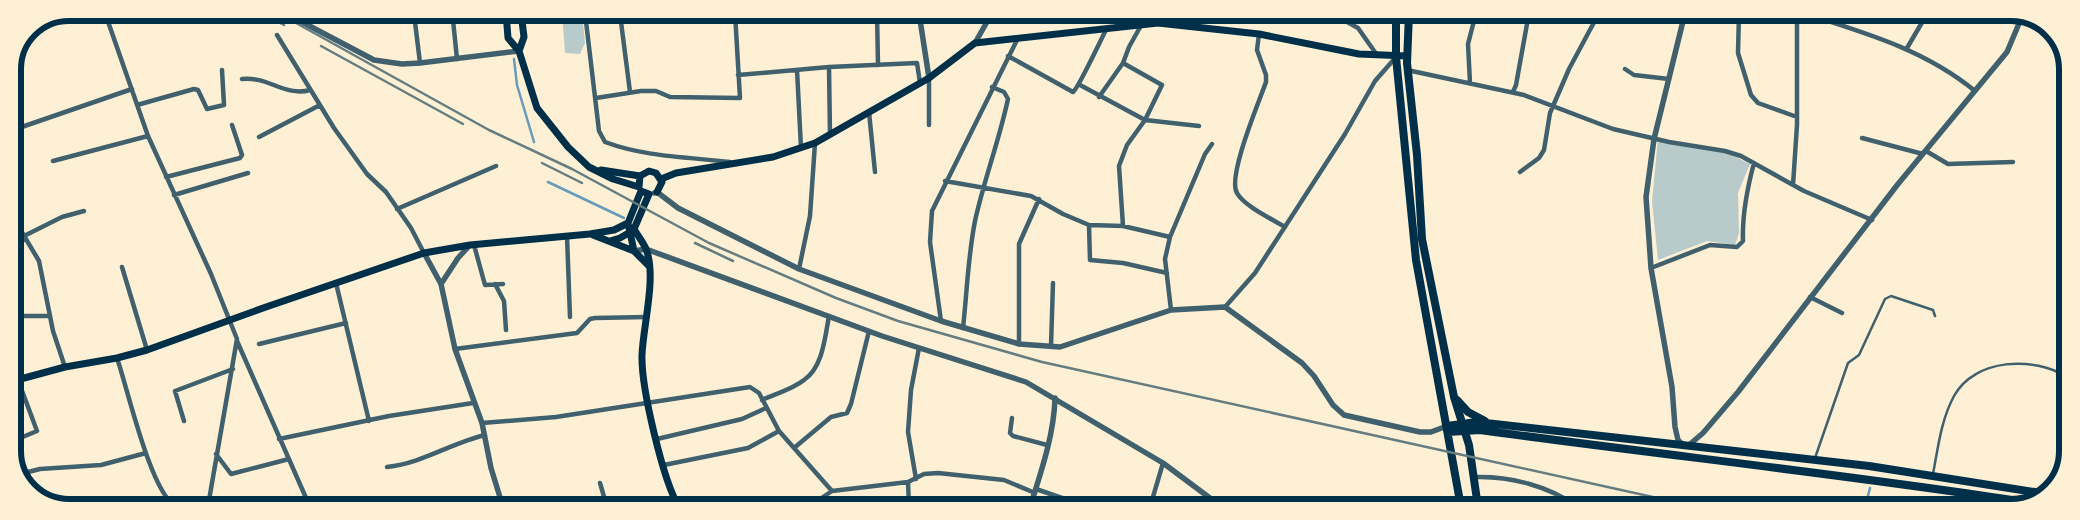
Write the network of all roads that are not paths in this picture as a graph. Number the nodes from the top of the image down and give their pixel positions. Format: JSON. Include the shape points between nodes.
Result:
{"nodes":[{"id":1,"x":108,"y":21,"type":"edge"},
{"id":2,"x":300,"y":21,"type":"edge"},
{"id":3,"x":454,"y":21,"type":"edge"},
{"id":4,"x":507,"y":21,"type":"edge"},
{"id":5,"x":522,"y":21,"type":"edge"},
{"id":6,"x":586,"y":21,"type":"edge"},
{"id":7,"x":621,"y":21,"type":"edge"},
{"id":8,"x":735,"y":21,"type":"edge"},
{"id":9,"x":877,"y":21,"type":"edge"},
{"id":10,"x":920,"y":21,"type":"edge"},
{"id":11,"x":987,"y":21,"type":"edge"},
{"id":12,"x":1144,"y":21,"type":"edge"},
{"id":13,"x":1170,"y":21,"type":"edge"},
{"id":14,"x":1345,"y":21,"type":"edge"},
{"id":15,"x":1396,"y":21,"type":"edge"},
{"id":16,"x":1409,"y":21,"type":"edge"},
{"id":17,"x":1474,"y":21,"type":"edge"},
{"id":18,"x":1528,"y":21,"type":"edge"},
{"id":19,"x":1595,"y":21,"type":"edge"},
{"id":20,"x":1683,"y":21,"type":"edge"},
{"id":21,"x":1739,"y":21,"type":"edge"},
{"id":22,"x":1797,"y":21,"type":"edge"},
{"id":23,"x":1827,"y":21,"type":"edge"},
{"id":24,"x":1923,"y":21,"type":"edge"},
{"id":25,"x":416,"y":22,"type":"dead end"},
{"id":26,"x":2020,"y":22,"type":"edge"},
{"id":27,"x":1143,"y":24,"type":"junction"},
{"id":28,"x":1173,"y":24,"type":"junction"},
{"id":29,"x":1107,"y":28,"type":"junction"},
{"id":30,"x":1259,"y":34,"type":"junction"},
{"id":31,"x":277,"y":35,"type":"dead end"},
{"id":32,"x":1018,"y":38,"type":"junction"},
{"id":33,"x":975,"y":43,"type":"junction"},
{"id":34,"x":1907,"y":48,"type":"junction"},
{"id":35,"x":516,"y":52,"type":"junction"},
{"id":36,"x":1377,"y":55,"type":"junction"},
{"id":37,"x":1008,"y":56,"type":"junction"},
{"id":38,"x":1407,"y":56,"type":"junction"},
{"id":39,"x":1396,"y":57,"type":"junction"},
{"id":40,"x":457,"y":59,"type":"junction"},
{"id":41,"x":1123,"y":63,"type":"junction"},
{"id":42,"x":420,"y":64,"type":"junction"},
{"id":43,"x":878,"y":65,"type":"junction"},
{"id":44,"x":829,"y":67,"type":"junction"},
{"id":45,"x":1625,"y":69,"type":"dead end"},
{"id":46,"x":222,"y":70,"type":"dead end"},
{"id":47,"x":798,"y":70,"type":"junction"},
{"id":48,"x":1407,"y":70,"type":"junction"},
{"id":49,"x":738,"y":75,"type":"junction"},
{"id":50,"x":929,"y":78,"type":"junction"},
{"id":51,"x":1669,"y":79,"type":"junction"},
{"id":52,"x":242,"y":80,"type":"dead end"},
{"id":53,"x":920,"y":83,"type":"junction"},
{"id":54,"x":1470,"y":83,"type":"junction"},
{"id":55,"x":1080,"y":85,"type":"junction"},
{"id":56,"x":992,"y":87,"type":"junction"},
{"id":57,"x":132,"y":89,"type":"junction"},
{"id":58,"x":310,"y":90,"type":"junction"},
{"id":59,"x":1975,"y":91,"type":"junction"},
{"id":60,"x":630,"y":92,"type":"junction"},
{"id":61,"x":1513,"y":92,"type":"junction"},
{"id":62,"x":1099,"y":96,"type":"junction"},
{"id":63,"x":596,"y":98,"type":"junction"},
{"id":64,"x":137,"y":105,"type":"junction"},
{"id":65,"x":320,"y":105,"type":"junction"},
{"id":66,"x":1552,"y":107,"type":"junction"},
{"id":67,"x":869,"y":112,"type":"junction"},
{"id":68,"x":1797,"y":118,"type":"junction"},
{"id":69,"x":1145,"y":120,"type":"junction"},
{"id":70,"x":232,"y":125,"type":"dead end"},
{"id":71,"x":929,"y":125,"type":"dead end"},
{"id":72,"x":1199,"y":126,"type":"dead end"},
{"id":73,"x":21,"y":127,"type":"edge"},
{"id":74,"x":830,"y":135,"type":"junction"},
{"id":75,"x":148,"y":136,"type":"junction"},
{"id":76,"x":259,"y":137,"type":"dead end"},
{"id":77,"x":1862,"y":138,"type":"dead end"},
{"id":78,"x":1654,"y":139,"type":"junction"},
{"id":79,"x":815,"y":143,"type":"junction"},
{"id":80,"x":1212,"y":144,"type":"dead end"},
{"id":81,"x":801,"y":148,"type":"junction"},
{"id":82,"x":1924,"y":152,"type":"junction"},
{"id":83,"x":53,"y":161,"type":"dead end"},
{"id":84,"x":2013,"y":162,"type":"dead end"},
{"id":85,"x":741,"y":163,"type":"junction"},
{"id":86,"x":1754,"y":163,"type":"junction"},
{"id":87,"x":496,"y":166,"type":"dead end"},
{"id":88,"x":589,"y":167,"type":"junction"},
{"id":89,"x":248,"y":172,"type":"dead end"},
{"id":90,"x":875,"y":172,"type":"dead end"},
{"id":91,"x":1520,"y":172,"type":"dead end"},
{"id":92,"x":640,"y":176,"type":"junction"},
{"id":93,"x":658,"y":176,"type":"junction"},
{"id":94,"x":166,"y":177,"type":"junction"},
{"id":95,"x":945,"y":181,"type":"junction"},
{"id":96,"x":1793,"y":185,"type":"junction"},
{"id":97,"x":983,"y":188,"type":"junction"},
{"id":98,"x":640,"y":189,"type":"junction"},
{"id":99,"x":653,"y":193,"type":"junction"},
{"id":100,"x":174,"y":195,"type":"junction"},
{"id":101,"x":1039,"y":200,"type":"junction"},
{"id":102,"x":398,"y":209,"type":"junction"},
{"id":103,"x":84,"y":211,"type":"dead end"},
{"id":104,"x":1872,"y":220,"type":"junction"},
{"id":105,"x":628,"y":221,"type":"junction"},
{"id":106,"x":1089,"y":225,"type":"junction"},
{"id":107,"x":1123,"y":226,"type":"junction"},
{"id":108,"x":1285,"y":227,"type":"junction"},
{"id":109,"x":633,"y":228,"type":"junction"},
{"id":110,"x":21,"y":230,"type":"edge"},
{"id":111,"x":590,"y":234,"type":"junction"},
{"id":112,"x":567,"y":236,"type":"junction"},
{"id":113,"x":25,"y":238,"type":"junction"},
{"id":114,"x":1170,"y":238,"type":"junction"},
{"id":115,"x":21,"y":240,"type":"edge"},
{"id":116,"x":610,"y":241,"type":"junction"},
{"id":117,"x":472,"y":245,"type":"junction"},
{"id":118,"x":646,"y":249,"type":"junction"},
{"id":119,"x":634,"y":250,"type":"junction"},
{"id":120,"x":424,"y":253,"type":"junction"},
{"id":121,"x":650,"y":266,"type":"junction"},
{"id":122,"x":122,"y":267,"type":"dead end"},
{"id":123,"x":1651,"y":268,"type":"junction"},
{"id":124,"x":799,"y":269,"type":"junction"},
{"id":125,"x":1167,"y":273,"type":"junction"},
{"id":126,"x":336,"y":283,"type":"junction"},
{"id":127,"x":1053,"y":283,"type":"dead end"},
{"id":128,"x":441,"y":284,"type":"junction"},
{"id":129,"x":495,"y":284,"type":"junction"},
{"id":130,"x":503,"y":284,"type":"dead end"},
{"id":131,"x":1430,"y":288,"type":"junction"},
{"id":132,"x":1420,"y":290,"type":"junction"},
{"id":133,"x":1810,"y":297,"type":"junction"},
{"id":134,"x":1224,"y":307,"type":"junction"},
{"id":135,"x":1171,"y":310,"type":"junction"},
{"id":136,"x":1842,"y":313,"type":"dead end"},
{"id":137,"x":21,"y":316,"type":"edge"},
{"id":138,"x":50,"y":316,"type":"junction"},
{"id":139,"x":829,"y":316,"type":"junction"},
{"id":140,"x":1935,"y":316,"type":"dead end"},
{"id":141,"x":570,"y":317,"type":"dead end"},
{"id":142,"x":647,"y":317,"type":"junction"},
{"id":143,"x":231,"y":319,"type":"junction"},
{"id":144,"x":941,"y":321,"type":"junction"},
{"id":145,"x":346,"y":323,"type":"junction"},
{"id":146,"x":963,"y":328,"type":"junction"},
{"id":147,"x":506,"y":330,"type":"dead end"},
{"id":148,"x":869,"y":331,"type":"junction"},
{"id":149,"x":237,"y":339,"type":"junction"},
{"id":150,"x":259,"y":344,"type":"dead end"},
{"id":151,"x":1019,"y":344,"type":"junction"},
{"id":152,"x":1051,"y":346,"type":"junction"},
{"id":153,"x":919,"y":348,"type":"junction"},
{"id":154,"x":455,"y":349,"type":"junction"},
{"id":155,"x":147,"y":350,"type":"junction"},
{"id":156,"x":117,"y":358,"type":"junction"},
{"id":157,"x":65,"y":367,"type":"junction"},
{"id":158,"x":233,"y":369,"type":"junction"},
{"id":159,"x":2059,"y":373,"type":"edge"},
{"id":160,"x":21,"y":378,"type":"edge"},
{"id":161,"x":21,"y":394,"type":"edge"},
{"id":162,"x":1454,"y":397,"type":"junction"},
{"id":163,"x":1055,"y":398,"type":"junction"},
{"id":164,"x":762,"y":400,"type":"junction"},
{"id":165,"x":473,"y":403,"type":"junction"},
{"id":166,"x":647,"y":403,"type":"junction"},
{"id":167,"x":766,"y":408,"type":"junction"},
{"id":168,"x":1012,"y":418,"type":"dead end"},
{"id":169,"x":184,"y":421,"type":"dead end"},
{"id":170,"x":369,"y":421,"type":"junction"},
{"id":171,"x":482,"y":423,"type":"junction"},
{"id":172,"x":1492,"y":424,"type":"junction"},
{"id":173,"x":1462,"y":427,"type":"junction"},
{"id":174,"x":1447,"y":429,"type":"junction"},
{"id":175,"x":779,"y":431,"type":"junction"},
{"id":176,"x":484,"y":435,"type":"junction"},
{"id":177,"x":21,"y":437,"type":"edge"},
{"id":178,"x":279,"y":439,"type":"junction"},
{"id":179,"x":657,"y":439,"type":"junction"},
{"id":180,"x":1047,"y":446,"type":"junction"},
{"id":181,"x":1685,"y":447,"type":"junction"},
{"id":182,"x":794,"y":448,"type":"junction"},
{"id":183,"x":146,"y":453,"type":"junction"},
{"id":184,"x":216,"y":454,"type":"junction"},
{"id":185,"x":1683,"y":458,"type":"junction"},
{"id":186,"x":289,"y":459,"type":"junction"},
{"id":187,"x":1815,"y":459,"type":"junction"},
{"id":188,"x":1163,"y":464,"type":"junction"},
{"id":189,"x":664,"y":465,"type":"junction"},
{"id":190,"x":388,"y":467,"type":"dead end"},
{"id":191,"x":27,"y":472,"type":"edge"},
{"id":192,"x":1933,"y":475,"type":"junction"},
{"id":193,"x":1475,"y":476,"type":"junction"},
{"id":194,"x":916,"y":479,"type":"junction"},
{"id":195,"x":908,"y":482,"type":"junction"},
{"id":196,"x":600,"y":483,"type":"dead end"},
{"id":197,"x":1930,"y":488,"type":"junction"},
{"id":198,"x":832,"y":491,"type":"junction"},
{"id":199,"x":1035,"y":491,"type":"junction"},
{"id":200,"x":2036,"y":492,"type":"edge"},
{"id":201,"x":166,"y":499,"type":"edge"},
{"id":202,"x":209,"y":499,"type":"edge"},
{"id":203,"x":307,"y":499,"type":"edge"},
{"id":204,"x":501,"y":499,"type":"edge"},
{"id":205,"x":605,"y":499,"type":"edge"},
{"id":206,"x":676,"y":499,"type":"edge"},
{"id":207,"x":820,"y":499,"type":"edge"},
{"id":208,"x":909,"y":499,"type":"edge"},
{"id":209,"x":1032,"y":499,"type":"edge"},
{"id":210,"x":1062,"y":499,"type":"edge"},
{"id":211,"x":1152,"y":499,"type":"edge"},
{"id":212,"x":1211,"y":499,"type":"edge"},
{"id":213,"x":1459,"y":499,"type":"edge"},
{"id":214,"x":1477,"y":499,"type":"edge"},
{"id":215,"x":1566,"y":499,"type":"edge"},
{"id":216,"x":2005,"y":499,"type":"edge"}],
"edges":[{"from":1,"to":57,"type":"street"},
{"from":2,"to":42,"type":"street","via":[[374,60]]},
{"from":3,"to":40,"type":"street"},
{"from":4,"to":35,"type":"main road","via":[[508,38]]},
{"from":5,"to":35,"type":"main road","via":[[524,37]]},
{"from":6,"to":63,"type":"street"},
{"from":7,"to":60,"type":"street"},
{"from":8,"to":49,"type":"street"},
{"from":9,"to":43,"type":"street"},
{"from":10,"to":50,"type":"street"},
{"from":11,"to":33,"type":"street"},
{"from":12,"to":27,"type":"street"},
{"from":13,"to":28,"type":"street"},
{"from":14,"to":36,"type":"street","via":[[1358,28]]},
{"from":15,"to":39,"type":"main road"},
{"from":16,"to":38,"type":"main road"},
{"from":17,"to":54,"type":"street","via":[[1468,44]]},
{"from":18,"to":61,"type":"street"},
{"from":19,"to":66,"type":"street","via":[[1568,69]]},
{"from":20,"to":51,"type":"street"},
{"from":21,"to":68,"type":"street","via":[[1738,52],[1751,95],[1758,103]]},
{"from":22,"to":68,"type":"street"},
{"from":23,"to":34,"type":"street"},
{"from":24,"to":34,"type":"street"},
{"from":25,"to":42,"type":"street"},
{"from":26,"to":59,"type":"street","via":[[2007,52]]},
{"from":27,"to":28,"type":"main road"},
{"from":27,"to":29,"type":"main road"},
{"from":27,"to":41,"type":"street"},
{"from":28,"to":30,"type":"main road"},
{"from":29,"to":32,"type":"main road"},
{"from":29,"to":55,"type":"street"},
{"from":30,"to":36,"type":"main road"},
{"from":30,"to":108,"type":"street","via":[[1257,50],[1266,82],[1237,164],[1236,193]]},
{"from":31,"to":58,"type":"street"},
{"from":32,"to":33,"type":"main road"},
{"from":32,"to":37,"type":"street"},
{"from":33,"to":50,"type":"main road"},
{"from":34,"to":59,"type":"street","via":[[1945,68]]},
{"from":35,"to":40,"type":"street"},
{"from":35,"to":88,"type":"main road","via":[[537,108],[568,147]]},
{"from":36,"to":39,"type":"main road"},
{"from":37,"to":55,"type":"street","via":[[1071,91],[1076,91]]},
{"from":37,"to":56,"type":"street"},
{"from":38,"to":39,"type":"main road"},
{"from":38,"to":48,"type":"main road"},
{"from":39,"to":108,"type":"street","via":[[1375,81]]},
{"from":39,"to":132,"type":"main road"},
{"from":40,"to":42,"type":"street"},
{"from":41,"to":62,"type":"street"},
{"from":41,"to":69,"type":"street","via":[[1162,85]]},
{"from":43,"to":44,"type":"street"},
{"from":43,"to":53,"type":"street","via":[[917,63]]},
{"from":44,"to":47,"type":"street"},
{"from":44,"to":74,"type":"street"},
{"from":45,"to":51,"type":"street","via":[[1634,76]]},
{"from":46,"to":64,"type":"street","via":[[224,105],[220,107],[207,108],[198,90],[194,89]]},
{"from":47,"to":49,"type":"street"},
{"from":47,"to":81,"type":"street"},
{"from":48,"to":54,"type":"street"},
{"from":48,"to":131,"type":"main road","via":[[1422,239]]},
{"from":49,"to":60,"type":"street","via":[[740,98],[670,97],[651,91]]},
{"from":50,"to":53,"type":"main road"},
{"from":50,"to":71,"type":"street"},
{"from":51,"to":78,"type":"street"},
{"from":52,"to":58,"type":"street","via":[[261,79],[297,92]]},
{"from":53,"to":67,"type":"main road"},
{"from":54,"to":61,"type":"street"},
{"from":55,"to":62,"type":"street"},
{"from":56,"to":95,"type":"street"},
{"from":56,"to":97,"type":"street","via":[[1004,92],[1008,99]]},
{"from":57,"to":64,"type":"street"},
{"from":57,"to":73,"type":"street"},
{"from":58,"to":65,"type":"street"},
{"from":59,"to":82,"type":"street"},
{"from":60,"to":63,"type":"street"},
{"from":61,"to":66,"type":"street"},
{"from":62,"to":69,"type":"street"},
{"from":63,"to":85,"type":"street","via":[[600,131],[605,142],[656,155]]},
{"from":64,"to":75,"type":"street"},
{"from":65,"to":76,"type":"street"},
{"from":65,"to":102,"type":"street","via":[[367,174]]},
{"from":66,"to":78,"type":"street","via":[[1613,129]]},
{"from":66,"to":91,"type":"street","via":[[1544,150],[1539,158]]},
{"from":67,"to":74,"type":"main road"},
{"from":67,"to":90,"type":"street"},
{"from":68,"to":96,"type":"street"},
{"from":69,"to":72,"type":"street"},
{"from":69,"to":107,"type":"street","via":[[1127,145],[1119,166]]},
{"from":70,"to":94,"type":"street","via":[[241,150],[240,158]]},
{"from":74,"to":79,"type":"main road"},
{"from":75,"to":83,"type":"street"},
{"from":75,"to":94,"type":"street"},
{"from":77,"to":82,"type":"street"},
{"from":78,"to":86,"type":"street","via":[[1725,151]]},
{"from":78,"to":123,"type":"street","via":[[1646,197]]},
{"from":79,"to":81,"type":"main road"},
{"from":79,"to":124,"type":"street","via":[[810,216]]},
{"from":80,"to":114,"type":"street"},
{"from":81,"to":85,"type":"main road"},
{"from":82,"to":84,"type":"street","via":[[1948,164]]},
{"from":82,"to":104,"type":"street"},
{"from":85,"to":93,"type":"main road"},
{"from":86,"to":96,"type":"street"},
{"from":86,"to":123,"type":"street","via":[[1742,222],[1744,241],[1737,247],[1710,245]]},
{"from":87,"to":102,"type":"street"},
{"from":88,"to":92,"type":"main road"},
{"from":88,"to":98,"type":"main road"},
{"from":89,"to":100,"type":"street"},
{"from":92,"to":93,"type":"main road","via":[[646,172]]},
{"from":92,"to":98,"type":"main road"},
{"from":93,"to":99,"type":"main road","via":[[661,186]]},
{"from":94,"to":100,"type":"street"},
{"from":95,"to":97,"type":"street"},
{"from":95,"to":144,"type":"street","via":[[934,203],[930,226]]},
{"from":96,"to":104,"type":"street"},
{"from":97,"to":101,"type":"street","via":[[1017,192]]},
{"from":97,"to":146,"type":"street","via":[[974,223]]},
{"from":98,"to":99,"type":"main road"},
{"from":98,"to":105,"type":"main road"},
{"from":99,"to":109,"type":"main road"},
{"from":99,"to":124,"type":"street"},
{"from":100,"to":143,"type":"street"},
{"from":101,"to":106,"type":"street"},
{"from":101,"to":151,"type":"street","via":[[1019,244]]},
{"from":102,"to":120,"type":"street"},
{"from":103,"to":113,"type":"street","via":[[62,217]]},
{"from":104,"to":133,"type":"street"},
{"from":105,"to":109,"type":"main road"},
{"from":105,"to":111,"type":"main road","via":[[614,230]]},
{"from":106,"to":107,"type":"street"},
{"from":106,"to":125,"type":"street","via":[[1090,260],[1123,263]]},
{"from":107,"to":114,"type":"street"},
{"from":108,"to":134,"type":"street","via":[[1255,273]]},
{"from":109,"to":116,"type":"main road"},
{"from":109,"to":118,"type":"main road"},
{"from":109,"to":119,"type":"main road"},
{"from":110,"to":113,"type":"street"},
{"from":111,"to":112,"type":"main road"},
{"from":111,"to":116,"type":"main road"},
{"from":112,"to":117,"type":"main road"},
{"from":112,"to":141,"type":"street"},
{"from":113,"to":115,"type":"street"},
{"from":113,"to":138,"type":"street","via":[[39,261]]},
{"from":114,"to":125,"type":"street","via":[[1165,259]]},
{"from":116,"to":119,"type":"main road"},
{"from":117,"to":120,"type":"main road"},
{"from":117,"to":128,"type":"street","via":[[458,258]]},
{"from":117,"to":129,"type":"street","via":[[485,285]]},
{"from":118,"to":119,"type":"street"},
{"from":118,"to":121,"type":"main road"},
{"from":118,"to":139,"type":"street"},
{"from":119,"to":121,"type":"main road"},
{"from":120,"to":126,"type":"main road"},
{"from":120,"to":128,"type":"street"},
{"from":121,"to":142,"type":"main road"},
{"from":122,"to":155,"type":"street"},
{"from":123,"to":181,"type":"street","via":[[1672,387],[1676,434]]},
{"from":124,"to":144,"type":"street"},
{"from":125,"to":135,"type":"street"},
{"from":126,"to":143,"type":"main road"},
{"from":126,"to":145,"type":"street"},
{"from":127,"to":152,"type":"street"},
{"from":128,"to":154,"type":"street"},
{"from":129,"to":130,"type":"street"},
{"from":129,"to":147,"type":"street","via":[[504,301]]},
{"from":131,"to":132,"type":"main road"},
{"from":131,"to":162,"type":"main road"},
{"from":132,"to":174,"type":"main road"},
{"from":133,"to":136,"type":"street"},
{"from":133,"to":181,"type":"street","via":[[1720,413],[1694,443]]},
{"from":134,"to":135,"type":"street"},
{"from":134,"to":174,"type":"street","via":[[1302,363],[1344,415],[1420,432]]},
{"from":135,"to":152,"type":"street","via":[[1060,347]]},
{"from":137,"to":138,"type":"street"},
{"from":138,"to":157,"type":"street"},
{"from":139,"to":148,"type":"street"},
{"from":139,"to":164,"type":"street","via":[[820,355],[810,374],[804,381]]},
{"from":140,"to":187,"type":"lane","via":[[1933,310],[1891,296],[1885,299],[1858,355],[1848,363]]},
{"from":142,"to":154,"type":"street","via":[[595,318],[577,333]]},
{"from":142,"to":166,"type":"main road","via":[[642,355]]},
{"from":143,"to":149,"type":"street"},
{"from":143,"to":155,"type":"main road"},
{"from":144,"to":146,"type":"street"},
{"from":145,"to":150,"type":"street"},
{"from":145,"to":170,"type":"street"},
{"from":146,"to":151,"type":"street"},
{"from":148,"to":153,"type":"street"},
{"from":148,"to":182,"type":"street","via":[[847,413],[831,417]]},
{"from":149,"to":158,"type":"street"},
{"from":149,"to":178,"type":"street"},
{"from":151,"to":152,"type":"street"},
{"from":153,"to":163,"type":"street","via":[[1026,382]]},
{"from":153,"to":194,"type":"street","via":[[908,432]]},
{"from":154,"to":165,"type":"street"},
{"from":155,"to":156,"type":"main road"},
{"from":156,"to":157,"type":"main road"},
{"from":156,"to":183,"type":"street"},
{"from":157,"to":160,"type":"main road"},
{"from":158,"to":169,"type":"street","via":[[175,391]]},
{"from":158,"to":184,"type":"street"},
{"from":159,"to":192,"type":"lane","via":[[2031,364],[2009,364],[1988,369],[1966,382],[1954,395],[1944,418]]},
{"from":161,"to":177,"type":"street","via":[[37,430]]},
{"from":162,"to":172,"type":"main road","via":[[1468,412]]},
{"from":162,"to":173,"type":"main road"},
{"from":163,"to":180,"type":"street","via":[[1055,415]]},
{"from":163,"to":188,"type":"street"},
{"from":164,"to":166,"type":"street","via":[[755,389],[746,386]]},
{"from":164,"to":167,"type":"street"},
{"from":165,"to":170,"type":"street"},
{"from":165,"to":171,"type":"street"},
{"from":166,"to":171,"type":"street","via":[[556,417]]},
{"from":166,"to":179,"type":"main road"},
{"from":167,"to":175,"type":"street"},
{"from":167,"to":179,"type":"street","via":[[742,419]]},
{"from":168,"to":180,"type":"street","via":[[1010,433],[1013,436]]},
{"from":170,"to":178,"type":"street"},
{"from":171,"to":176,"type":"street"},
{"from":172,"to":173,"type":"main road"},
{"from":172,"to":181,"type":"main road"},
{"from":173,"to":174,"type":"main road"},
{"from":173,"to":185,"type":"main road"},
{"from":173,"to":193,"type":"main road"},
{"from":174,"to":213,"type":"main road"},
{"from":175,"to":182,"type":"street"},
{"from":175,"to":189,"type":"street","via":[[748,448]]},
{"from":176,"to":190,"type":"street","via":[[460,441],[406,465]]},
{"from":176,"to":204,"type":"street"},
{"from":178,"to":186,"type":"street"},
{"from":179,"to":189,"type":"main road"},
{"from":180,"to":199,"type":"street"},
{"from":181,"to":185,"type":"street"},
{"from":181,"to":187,"type":"main road"},
{"from":182,"to":198,"type":"street"},
{"from":183,"to":191,"type":"street","via":[[101,465]]},
{"from":183,"to":201,"type":"street"},
{"from":184,"to":186,"type":"street","via":[[231,474]]},
{"from":184,"to":202,"type":"street"},
{"from":185,"to":197,"type":"main road"},
{"from":186,"to":203,"type":"street"},
{"from":187,"to":192,"type":"main road"},
{"from":188,"to":211,"type":"street"},
{"from":188,"to":212,"type":"street"},
{"from":189,"to":206,"type":"main road"},
{"from":192,"to":197,"type":"main road"},
{"from":192,"to":200,"type":"main road"},
{"from":193,"to":214,"type":"main road"},
{"from":193,"to":215,"type":"street","via":[[1498,476]]},
{"from":194,"to":195,"type":"street"},
{"from":194,"to":199,"type":"street","via":[[924,474],[971,475],[1004,480]]},
{"from":195,"to":198,"type":"street"},
{"from":195,"to":208,"type":"street"},
{"from":196,"to":205,"type":"street"},
{"from":197,"to":216,"type":"main road"},
{"from":198,"to":207,"type":"street"},
{"from":199,"to":209,"type":"street"},
{"from":199,"to":210,"type":"street"}]}
